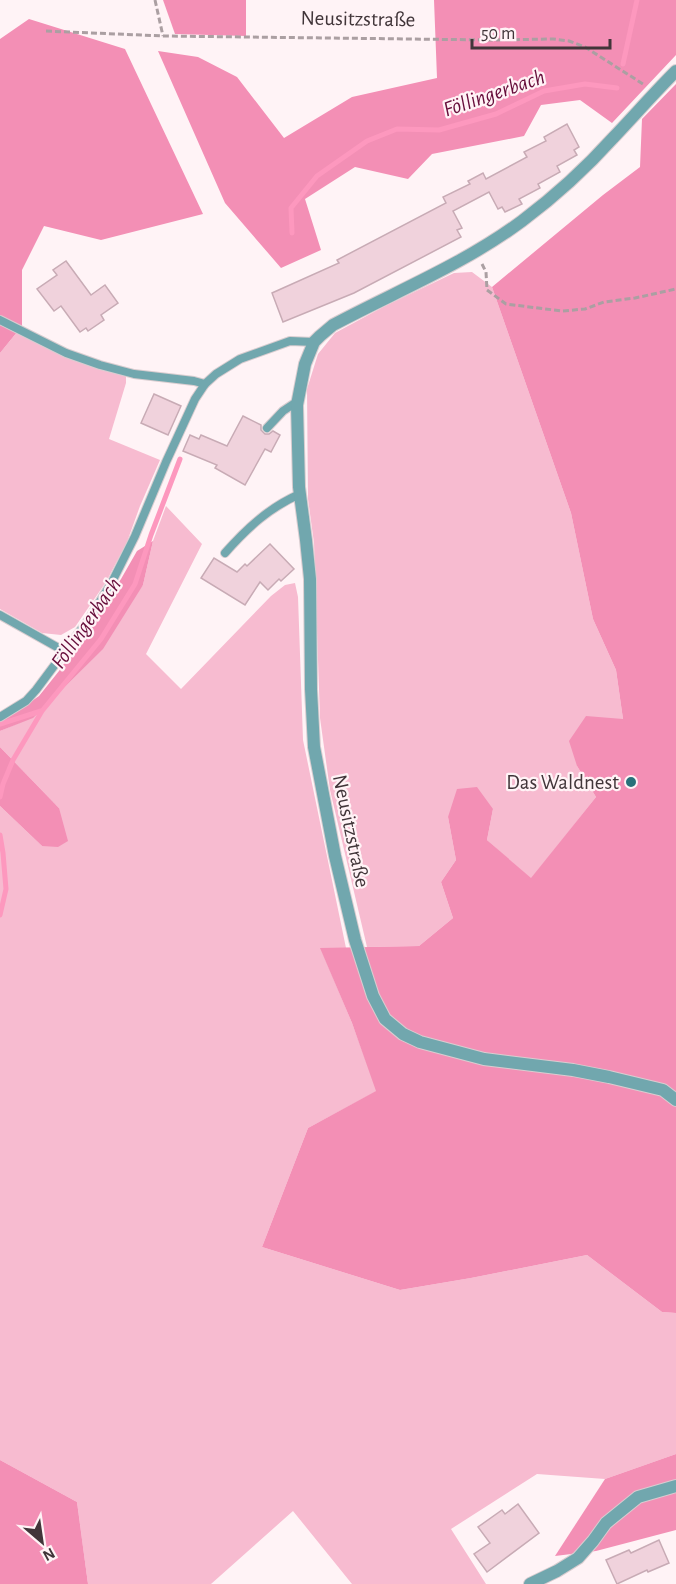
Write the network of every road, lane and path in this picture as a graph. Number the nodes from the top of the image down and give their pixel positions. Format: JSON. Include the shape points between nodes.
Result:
{"nodes":[{"id":1,"x":155,"y":0,"type":"edge"},
{"id":2,"x":46,"y":31,"type":"dead end"},
{"id":3,"x":164,"y":36,"type":"junction"},
{"id":4,"x":676,"y":71,"type":"edge"},
{"id":5,"x":655,"y":92,"type":"junction"},
{"id":6,"x":476,"y":252,"type":"junction"},
{"id":7,"x":676,"y":289,"type":"edge"},
{"id":8,"x":0,"y":320,"type":"edge"},
{"id":9,"x":314,"y":342,"type":"junction"},
{"id":10,"x":205,"y":384,"type":"junction"},
{"id":11,"x":298,"y":400,"type":"junction"},
{"id":12,"x":267,"y":428,"type":"dead end"},
{"id":13,"x":300,"y":494,"type":"junction"},
{"id":14,"x":225,"y":553,"type":"dead end"},
{"id":15,"x":0,"y":615,"type":"edge"},
{"id":16,"x":64,"y":651,"type":"junction"},
{"id":17,"x":0,"y":717,"type":"edge"},
{"id":18,"x":676,"y":1100,"type":"edge"},
{"id":19,"x":676,"y":1486,"type":"edge"},
{"id":20,"x":530,"y":1584,"type":"edge"}],
"edges":[{"from":1,"to":3,"type":"path"},
{"from":2,"to":3,"type":"path","name":"Neusitzstraße"},
{"from":3,"to":5,"type":"path","name":"Neusitzstraße","via":[[553,39],[585,47]]},
{"from":4,"to":5,"type":"street"},
{"from":5,"to":6,"type":"street","via":[[612,140],[546,201]]},
{"from":6,"to":7,"type":"path","via":[[486,272],[487,290],[506,304],[562,311],[585,309]]},
{"from":6,"to":9,"type":"street","via":[[333,325]]},
{"from":8,"to":10,"type":"lane","via":[[66,353],[100,365]]},
{"from":9,"to":10,"type":"lane","via":[[290,341],[240,359]]},
{"from":9,"to":11,"type":"street","name":"Neusitzstraße"},
{"from":10,"to":16,"type":"lane","via":[[112,582]]},
{"from":11,"to":12,"type":"lane"},
{"from":11,"to":13,"type":"street","name":"Neusitzstraße"},
{"from":13,"to":14,"type":"lane","via":[[258,520]]},
{"from":13,"to":18,"type":"street","name":"Neusitzstraße","via":[[310,579],[314,747],[355,940],[373,996],[385,1019],[403,1034],[445,1050],[609,1077],[663,1090]]},
{"from":15,"to":16,"type":"lane"},
{"from":16,"to":17,"type":"lane","via":[[26,701]]},
{"from":19,"to":20,"type":"street","via":[[638,1497],[606,1523],[578,1558]]}]}
